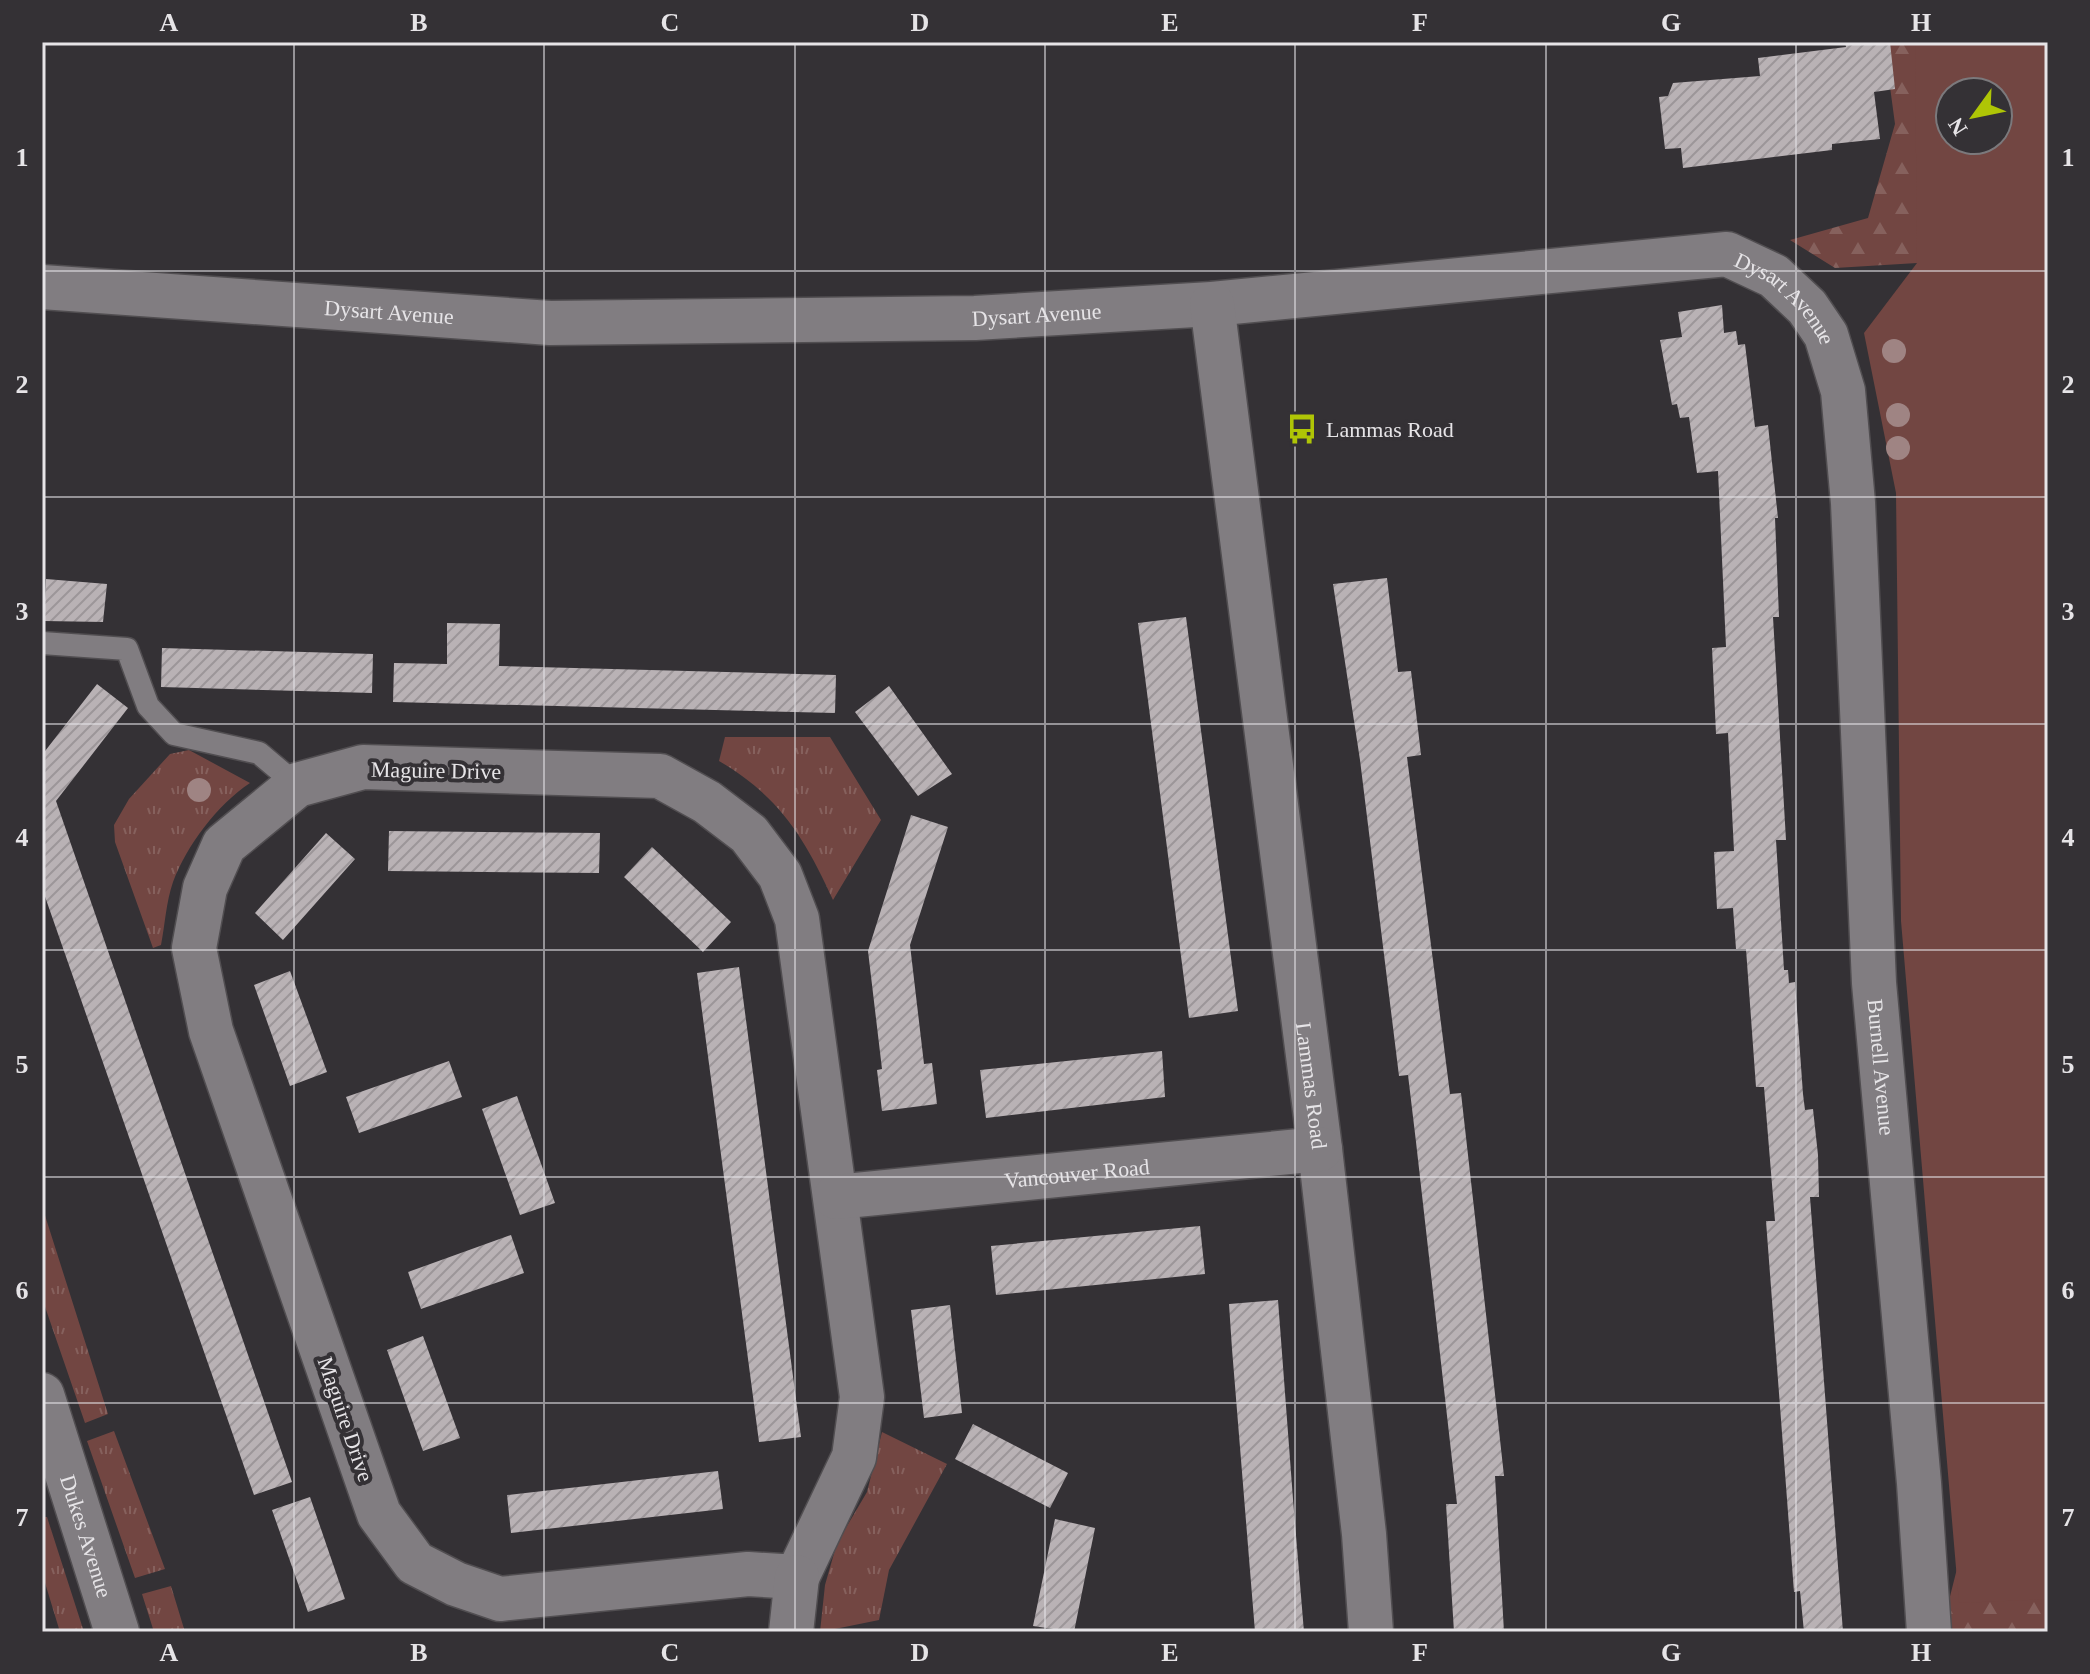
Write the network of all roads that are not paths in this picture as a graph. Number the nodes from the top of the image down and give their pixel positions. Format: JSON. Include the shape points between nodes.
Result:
{"nodes":[{"id":1,"x":42,"y":287,"type":"edge"},
{"id":2,"x":1212,"y":304,"type":"junction"},
{"id":3,"x":1853,"y":503,"type":"joint"},
{"id":4,"x":42,"y":643,"type":"edge"},
{"id":5,"x":297,"y":785,"type":"junction"},
{"id":6,"x":1320,"y":1149,"type":"junction"},
{"id":7,"x":836,"y":1197,"type":"junction"},
{"id":8,"x":42,"y":1395,"type":"edge"},
{"id":9,"x":797,"y":1577,"type":"junction"},
{"id":10,"x":117,"y":1632,"type":"edge"},
{"id":11,"x":791,"y":1632,"type":"edge"},
{"id":12,"x":1371,"y":1632,"type":"edge"},
{"id":13,"x":1929,"y":1632,"type":"edge"}],
"edges":[{"from":1,"to":2,"type":"street","name":"Dysart Avenue","via":[[550,323],[975,318]]},
{"from":2,"to":3,"type":"street","name":"Dysart Avenue","via":[[1727,254],[1774,276],[1807,307],[1826,335],[1843,391]]},
{"from":2,"to":6,"type":"street","name":"Lammas Road"},
{"from":3,"to":13,"type":"street","name":"Burnell Avenue","via":[[1874,983]]},
{"from":4,"to":5,"type":"lane","via":[[127,649],[148,706],[174,734],[259,753]]},
{"from":5,"to":7,"type":"street","name":"Maguire Drive","via":[[363,767],[660,776],[749,834],[780,875],[797,919]]},
{"from":5,"to":9,"type":"street","name":"Maguire Drive","via":[[224,845],[205,888],[194,948],[211,1031],[379,1514],[415,1563],[500,1599],[748,1574]]},
{"from":6,"to":7,"type":"street","name":"Vancouver Road"},
{"from":6,"to":12,"type":"street","name":"Lammas Road"},
{"from":7,"to":9,"type":"street","name":"Maguire Drive","via":[[862,1397],[854,1457]]},
{"from":8,"to":10,"type":"street","name":"Dukes Avenue"},
{"from":9,"to":11,"type":"street","name":"Maguire Drive"}]}
